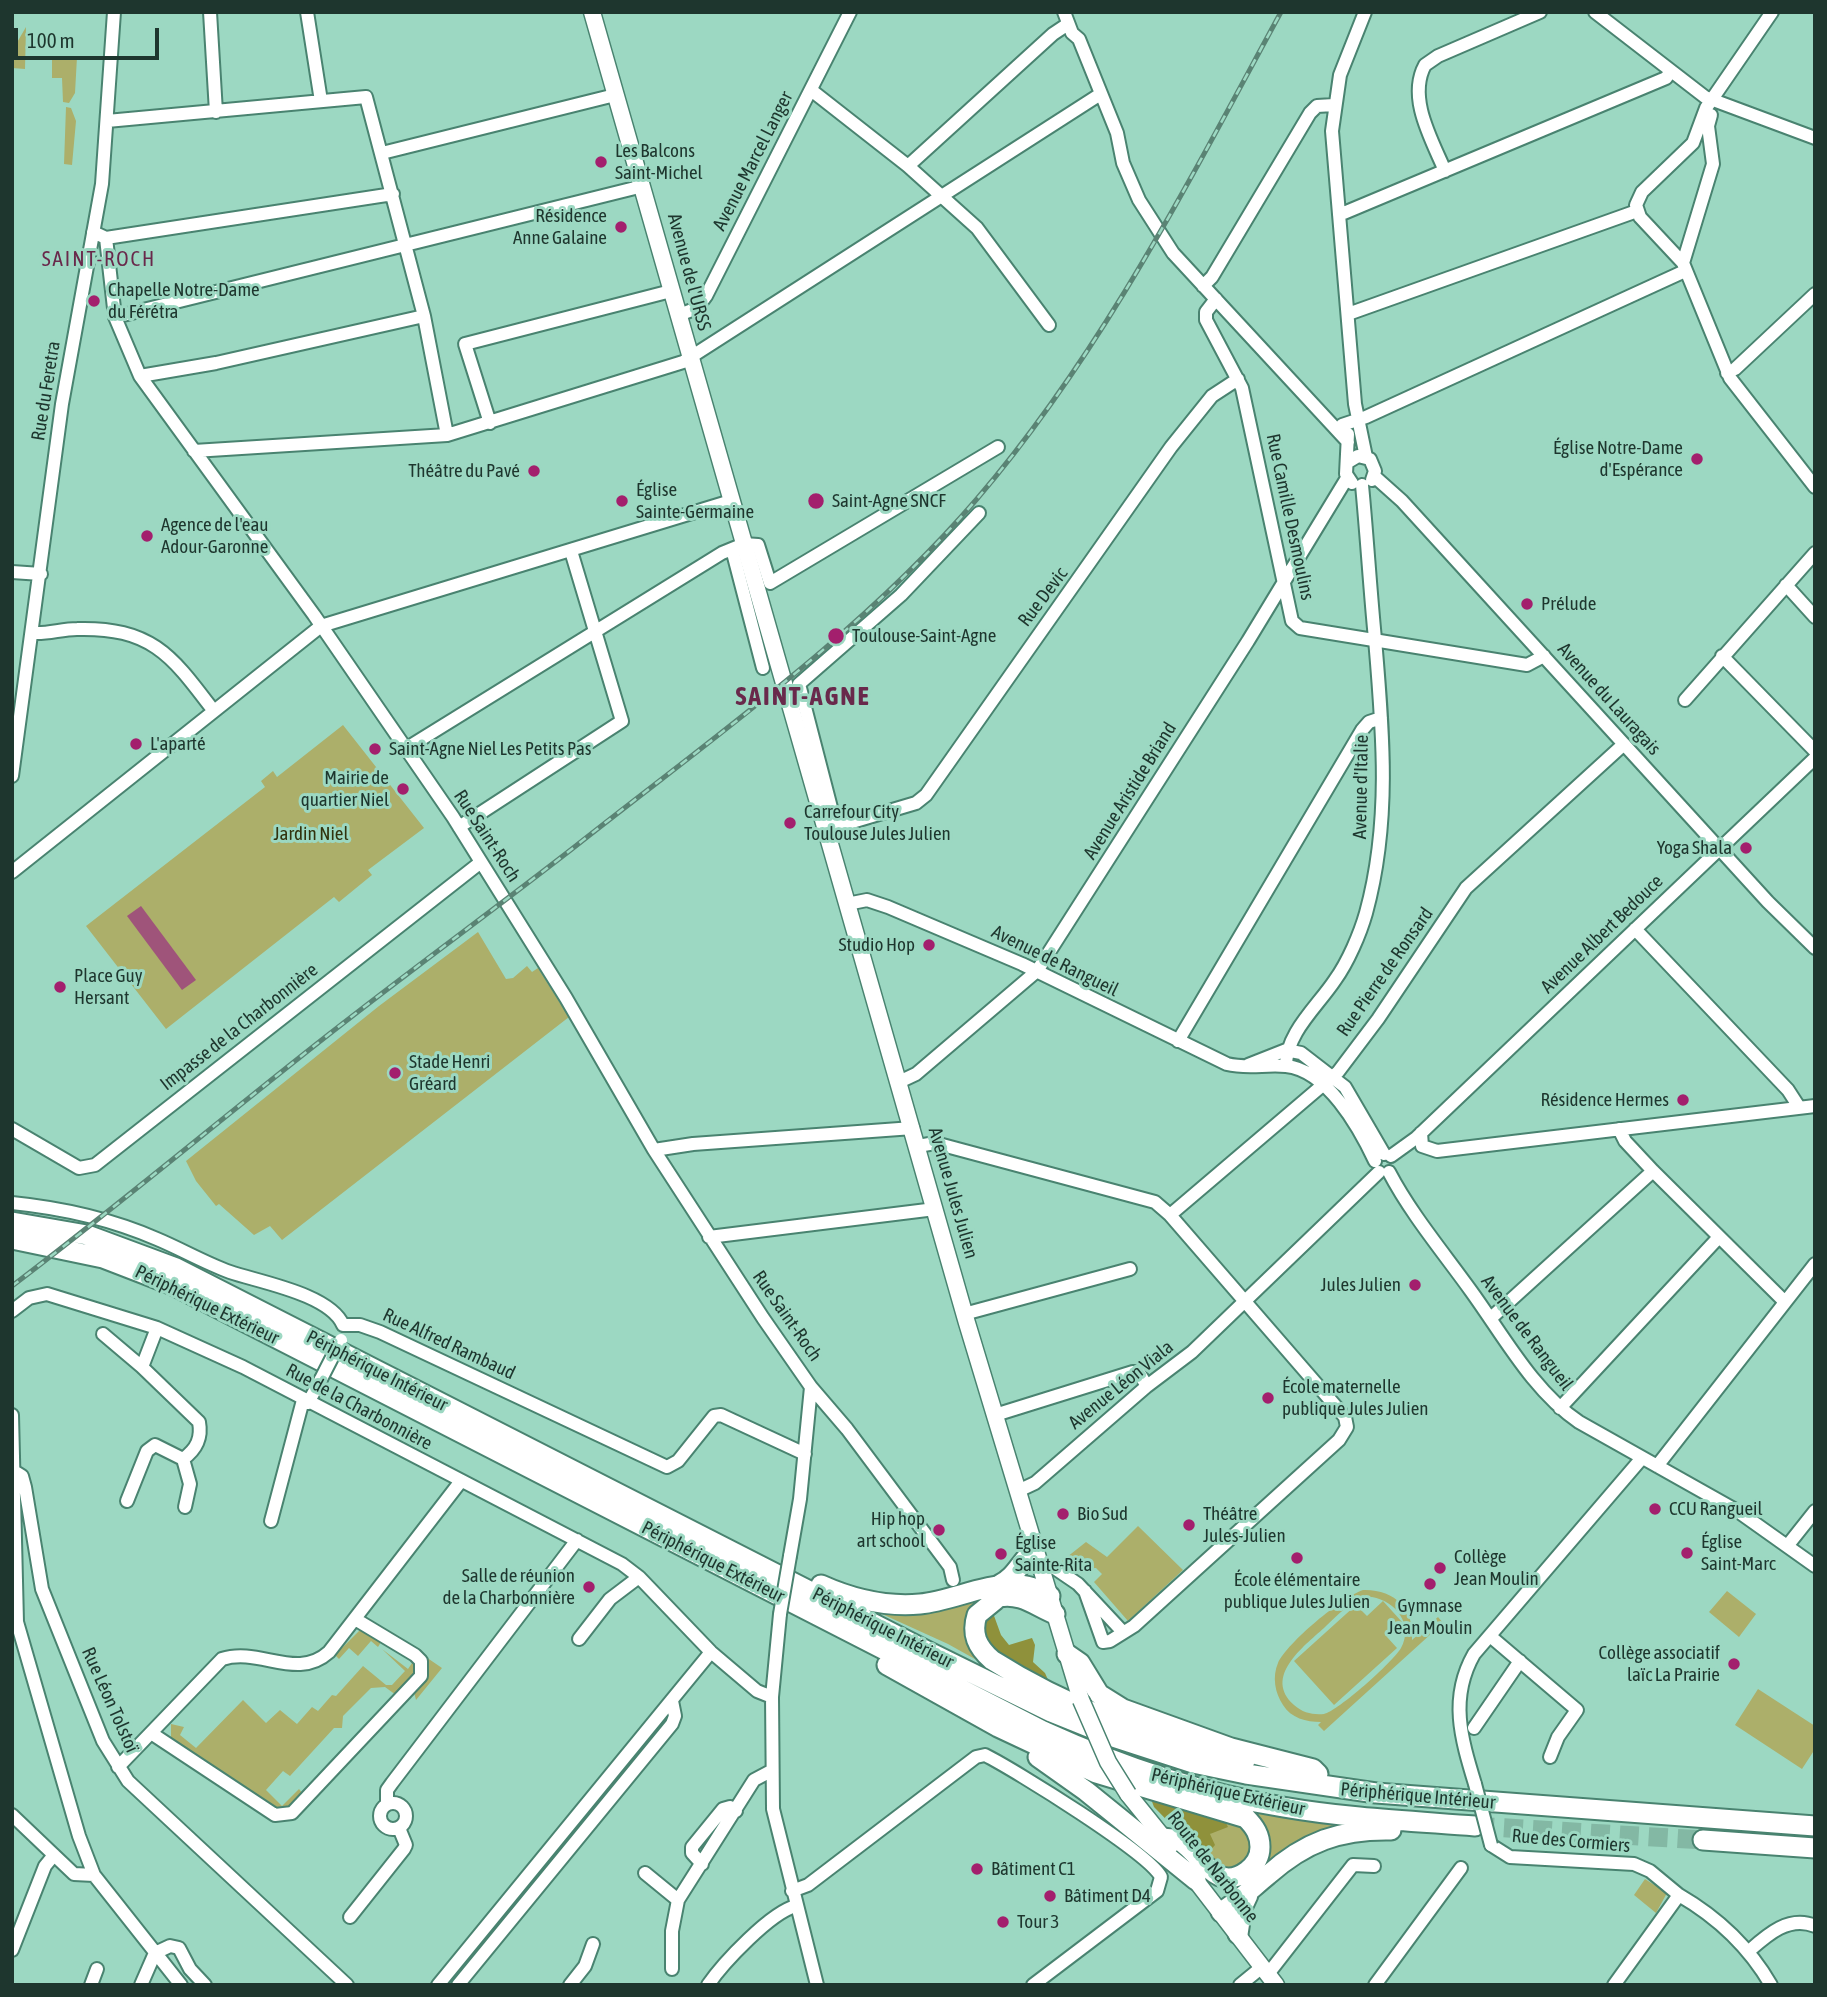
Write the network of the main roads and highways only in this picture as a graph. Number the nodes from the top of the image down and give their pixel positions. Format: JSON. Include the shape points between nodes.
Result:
{"nodes":[{"id":1,"x":592,"y":12,"type":"edge"},
{"id":2,"x":786,"y":696,"type":"joint"},
{"id":3,"x":12,"y":1222,"type":"edge"},
{"id":4,"x":12,"y":1239,"type":"edge"},
{"id":5,"x":1034,"y":1550,"type":"junction"},
{"id":6,"x":759,"y":1564,"type":"junction"},
{"id":7,"x":996,"y":1586,"type":"junction"},
{"id":8,"x":1052,"y":1605,"type":"junction"},
{"id":9,"x":809,"y":1611,"type":"junction"},
{"id":10,"x":1067,"y":1654,"type":"junction"},
{"id":11,"x":1081,"y":1700,"type":"joint"},
{"id":12,"x":998,"y":1727,"type":"junction"},
{"id":13,"x":1318,"y":1774,"type":"junction"},
{"id":14,"x":1597,"y":1811,"type":"junction"},
{"id":15,"x":1815,"y":1826,"type":"edge"},
{"id":16,"x":1164,"y":1838,"type":"junction"},
{"id":17,"x":1703,"y":1840,"type":"tunnel mouth"},
{"id":18,"x":1815,"y":1848,"type":"edge"},
{"id":19,"x":1196,"y":1880,"type":"junction"},
{"id":20,"x":1253,"y":1887,"type":"junction"},
{"id":21,"x":1221,"y":1912,"type":"junction"},
{"id":22,"x":1238,"y":1934,"type":"junction"},
{"id":23,"x":1269,"y":1975,"type":"edge"}],
"edges":[{"from":1,"to":2,"type":"main road","name":"Avenue de l'URSS","via":[[643,186],[663,292],[679,315],[683,361],[731,501],[738,546]]},
{"from":2,"to":5,"type":"main road","name":"Avenue Jules Julien","via":[[831,828],[848,904]]},
{"from":3,"to":6,"type":"highway","name":"Périphérique Intérieur","via":[[88,1235],[176,1268]]},
{"from":4,"to":9,"type":"highway","name":"Périphérique Extérieur","via":[[71,1248],[173,1286]]},
{"from":5,"to":7,"type":"highway","via":[[1013,1576]]},
{"from":5,"to":8,"type":"main road","name":"Avenue Jules Julien"},
{"from":6,"to":7,"type":"highway","via":[[780,1565],[832,1590],[888,1604],[921,1604]]},
{"from":6,"to":14,"type":"highway","name":"Périphérique Intérieur","via":[[1051,1712],[1168,1756],[1334,1788]]},
{"from":7,"to":8,"type":"highway","via":[[1025,1584]]},
{"from":8,"to":10,"type":"main road","name":"Avenue Jules Julien"},
{"from":8,"to":13,"type":"highway","via":[[1017,1595],[999,1597],[977,1615],[974,1633],[983,1652],[1101,1716],[1167,1741]]},
{"from":9,"to":12,"type":"highway","via":[[822,1627]]},
{"from":9,"to":20,"type":"highway","name":"Périphérique Extérieur","via":[[1043,1731],[1172,1782],[1294,1809],[1475,1826],[1469,1832],[1357,1830],[1329,1836],[1300,1849]]},
{"from":10,"to":11,"type":"main road","name":"Avenue Jules Julien"},
{"from":10,"to":13,"type":"highway","via":[[1080,1663],[1100,1694],[1123,1709]]},
{"from":11,"to":16,"type":"main road","name":"Route de Narbonne","bridge":true,"via":[[1108,1762]]},
{"from":12,"to":16,"type":"highway","via":[[1096,1773],[1246,1818],[1255,1827],[1260,1851],[1253,1866],[1227,1877],[1208,1871],[1179,1840]]},
{"from":12,"to":19,"type":"highway"},
{"from":13,"to":14,"type":"highway","via":[[1586,1800]]},
{"from":14,"to":15,"type":"highway","name":"Périphérique Intérieur"},
{"from":16,"to":19,"type":"main road","name":"Route de Narbonne"},
{"from":17,"to":18,"type":"highway"},
{"from":19,"to":21,"type":"main road","name":"Route de Narbonne"},
{"from":20,"to":21,"type":"highway"},
{"from":20,"to":22,"type":"highway","via":[[1242,1908]]},
{"from":21,"to":22,"type":"main road","name":"Route de Narbonne"},
{"from":22,"to":23,"type":"main road","name":"Route de Narbonne"}]}
